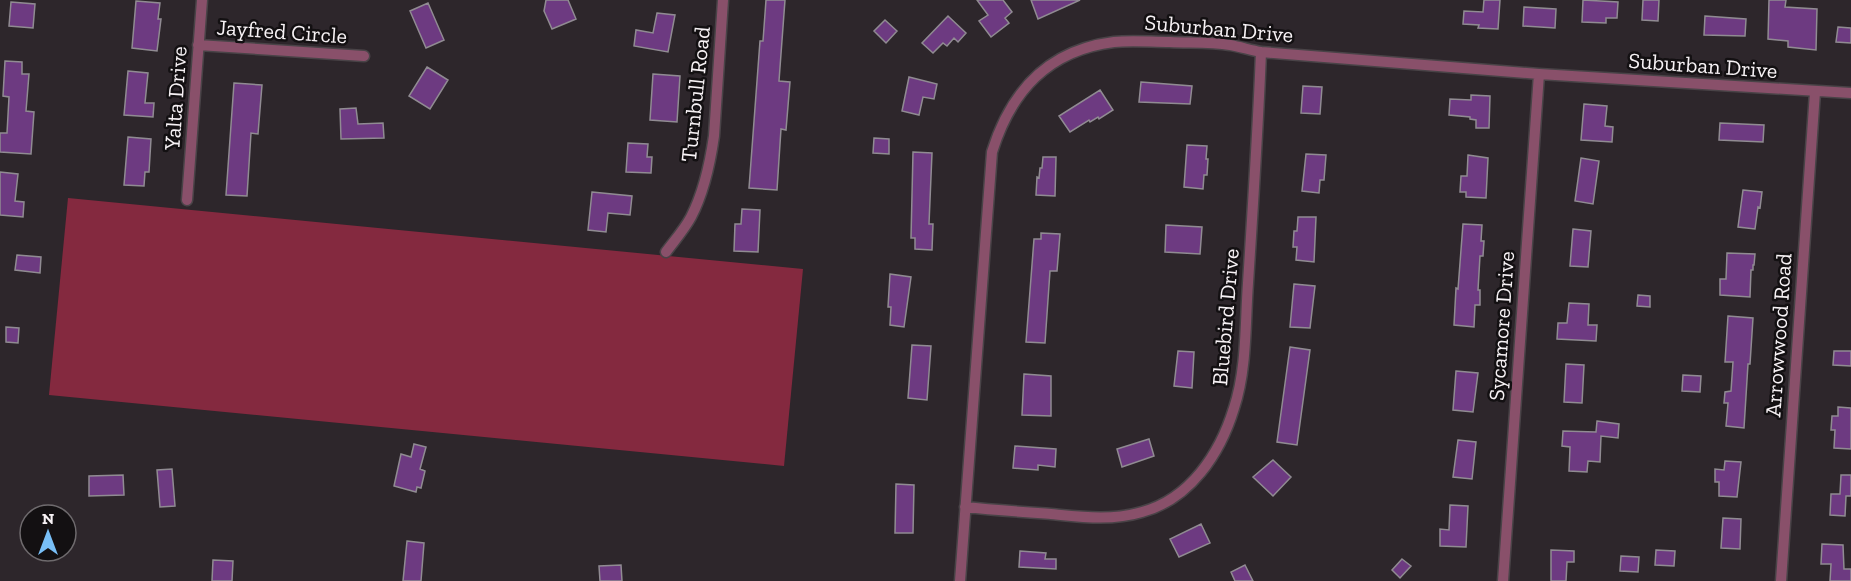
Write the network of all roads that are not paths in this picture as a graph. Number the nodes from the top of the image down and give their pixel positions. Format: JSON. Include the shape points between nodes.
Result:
{"nodes":[{"id":1,"x":202,"y":0,"type":"edge"},
{"id":2,"x":723,"y":0,"type":"edge"},
{"id":3,"x":198,"y":45,"type":"junction"},
{"id":4,"x":1261,"y":52,"type":"junction"},
{"id":5,"x":364,"y":56,"type":"dead end"},
{"id":6,"x":1539,"y":74,"type":"junction"},
{"id":7,"x":1815,"y":92,"type":"junction"},
{"id":8,"x":1851,"y":93,"type":"edge"},
{"id":9,"x":187,"y":200,"type":"dead end"},
{"id":10,"x":666,"y":252,"type":"dead end"},
{"id":11,"x":966,"y":507,"type":"junction"},
{"id":12,"x":960,"y":581,"type":"edge"},
{"id":13,"x":1503,"y":581,"type":"edge"},
{"id":14,"x":1780,"y":581,"type":"edge"}],
"edges":[{"from":1,"to":3,"type":"street","name":"Yalta Drive"},
{"from":2,"to":10,"type":"street","name":"Turnbull Road","via":[[711,156],[690,219]]},
{"from":3,"to":5,"type":"street","name":"Jayfred Circle"},
{"from":3,"to":9,"type":"street","name":"Yalta Drive"},
{"from":4,"to":6,"type":"street","name":"Suburban Drive"},
{"from":4,"to":11,"type":"street","name":"Suburban Drive","via":[[1231,45],[1133,41],[1094,45],[1039,73],[1010,108],[992,152]]},
{"from":4,"to":11,"type":"street","name":"Bluebird Drive","via":[[1242,374],[1234,411],[1205,468],[1187,487],[1164,502],[1144,512],[1123,516],[1091,518]]},
{"from":6,"to":7,"type":"street","name":"Suburban Drive"},
{"from":6,"to":13,"type":"street","name":"Sycamore Drive"},
{"from":7,"to":8,"type":"street","name":"Suburban Drive"},
{"from":7,"to":14,"type":"street","name":"Arrowwood Road"},
{"from":11,"to":12,"type":"street","name":"Suburban Drive"}]}
